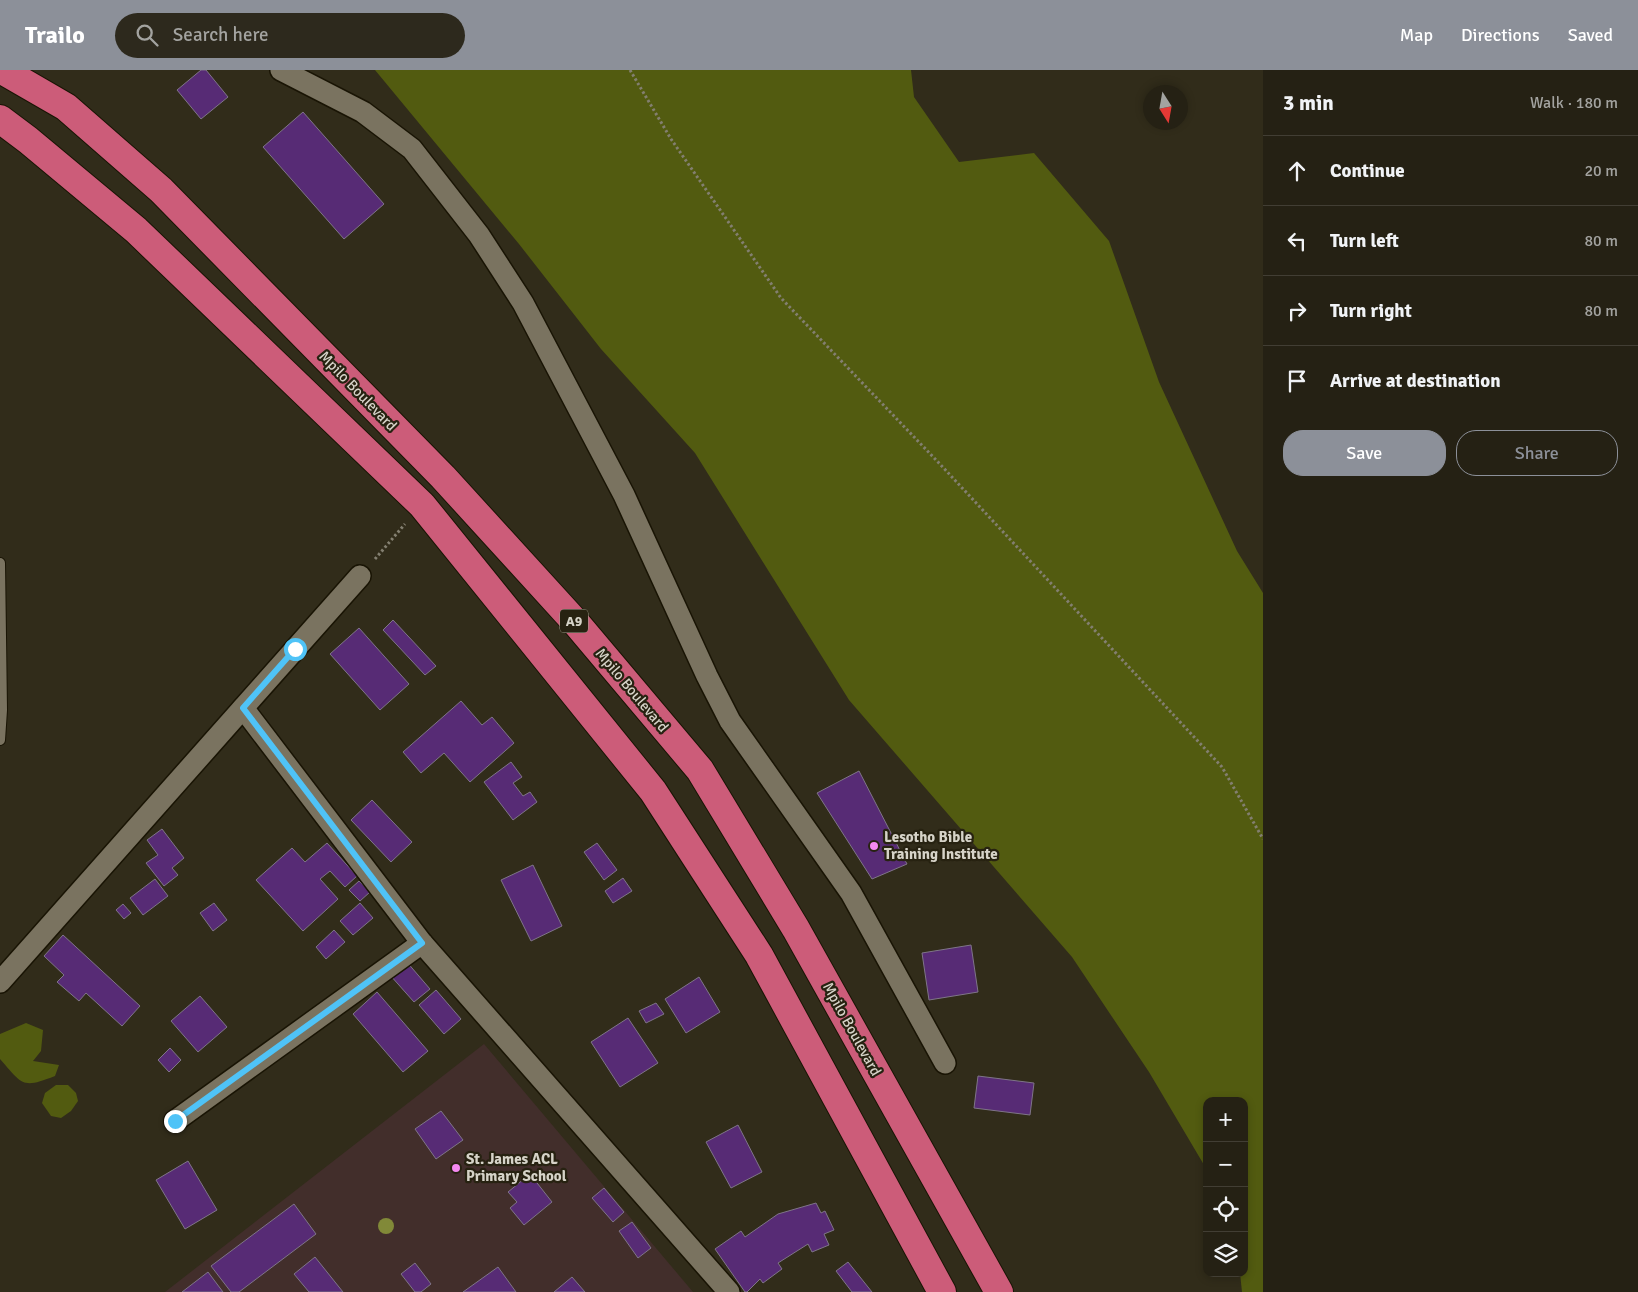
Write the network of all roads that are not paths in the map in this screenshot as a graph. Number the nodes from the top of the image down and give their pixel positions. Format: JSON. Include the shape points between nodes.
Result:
{"nodes":[{"id":1,"x":2,"y":70,"type":"edge"},
{"id":2,"x":281,"y":70,"type":"edge"},
{"id":3,"x":0,"y":119,"type":"edge"},
{"id":4,"x":0,"y":563,"type":"edge"},
{"id":5,"x":360,"y":576,"type":"road end"},
{"id":6,"x":243,"y":708,"type":"junction"},
{"id":7,"x":0,"y":740,"type":"edge"},
{"id":8,"x":422,"y":943,"type":"junction"},
{"id":9,"x":0,"y":982,"type":"edge"},
{"id":10,"x":945,"y":1062,"type":"dead end"},
{"id":11,"x":175,"y":1121,"type":"dead end"},
{"id":12,"x":729,"y":1292,"type":"edge"},
{"id":13,"x":942,"y":1292,"type":"edge"},
{"id":14,"x":999,"y":1292,"type":"edge"}],
"edges":[{"from":1,"to":14,"type":"highway","name":"Mpilo Boulevard","number":"A9","via":[[66,107],[161,190],[450,485],[576,624],[700,770],[796,929]]},
{"from":2,"to":10,"type":"street","via":[[363,112],[412,149],[479,236],[522,303],[624,495],[730,721],[851,893]]},
{"from":3,"to":13,"type":"highway","via":[[136,230],[422,505],[653,791],[759,955]]},
{"from":4,"to":7,"type":"lane"},
{"from":5,"to":6,"type":"street"},
{"from":6,"to":8,"type":"street"},
{"from":6,"to":9,"type":"street"},
{"from":8,"to":11,"type":"street"},
{"from":8,"to":12,"type":"street"}]}
